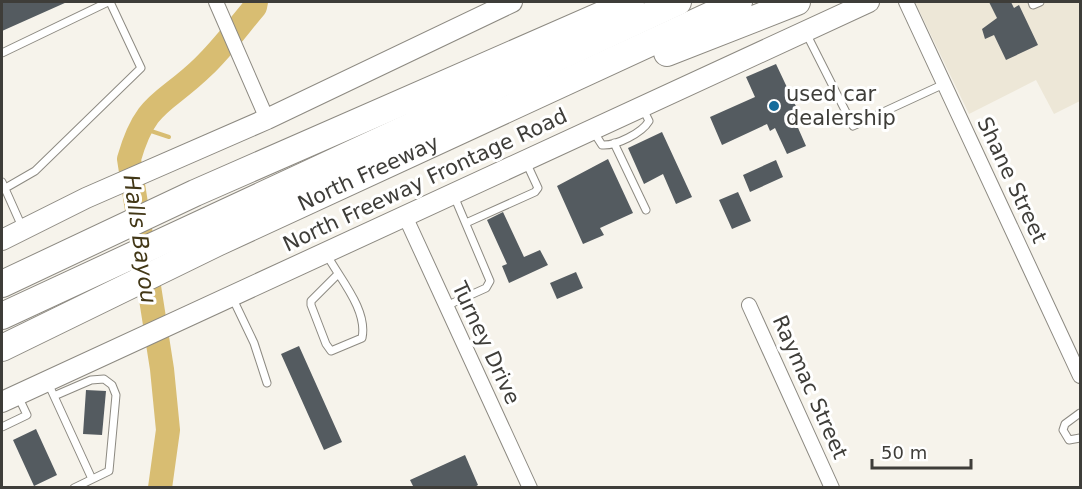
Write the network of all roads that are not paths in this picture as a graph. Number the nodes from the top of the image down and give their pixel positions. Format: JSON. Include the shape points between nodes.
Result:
{"nodes":[{"id":1,"x":109,"y":2,"type":"edge"},
{"id":2,"x":216,"y":2,"type":"edge"},
{"id":3,"x":512,"y":2,"type":"edge"},
{"id":4,"x":678,"y":2,"type":"edge"},
{"id":5,"x":739,"y":2,"type":"edge"},
{"id":6,"x":797,"y":2,"type":"edge"},
{"id":7,"x":869,"y":2,"type":"edge"},
{"id":8,"x":906,"y":2,"type":"edge"},
{"id":9,"x":1032,"y":2,"type":"edge"},
{"id":10,"x":1040,"y":2,"type":"edge"},
{"id":11,"x":626,"y":3,"type":"edge"},
{"id":12,"x":804,"y":31,"type":"junction"},
{"id":13,"x":2,"y":53,"type":"edge"},
{"id":14,"x":610,"y":62,"type":"junction"},
{"id":15,"x":944,"y":84,"type":"junction"},
{"id":16,"x":642,"y":106,"type":"junction"},
{"id":17,"x":621,"y":116,"type":"junction"},
{"id":18,"x":267,"y":119,"type":"junction"},
{"id":19,"x":592,"y":130,"type":"junction"},
{"id":20,"x":630,"y":136,"type":"junction"},
{"id":21,"x":614,"y":144,"type":"junction"},
{"id":22,"x":525,"y":160,"type":"junction"},
{"id":23,"x":2,"y":187,"type":"edge"},
{"id":24,"x":453,"y":193,"type":"junction"},
{"id":25,"x":86,"y":198,"type":"junction"},
{"id":26,"x":646,"y":210,"type":"dead end"},
{"id":27,"x":405,"y":216,"type":"junction"},
{"id":28,"x":466,"y":223,"type":"junction"},
{"id":29,"x":23,"y":230,"type":"junction"},
{"id":30,"x":213,"y":231,"type":"junction"},
{"id":31,"x":2,"y":240,"type":"edge"},
{"id":32,"x":326,"y":252,"type":"junction"},
{"id":33,"x":2,"y":254,"type":"edge"},
{"id":34,"x":338,"y":275,"type":"junction"},
{"id":35,"x":2,"y":284,"type":"edge"},
{"id":36,"x":231,"y":296,"type":"junction"},
{"id":37,"x":749,"y":305,"type":"dead end"},
{"id":38,"x":446,"y":306,"type":"junction"},
{"id":39,"x":2,"y":316,"type":"edge"},
{"id":40,"x":2,"y":348,"type":"edge"},
{"id":41,"x":1080,"y":376,"type":"edge"},
{"id":42,"x":267,"y":383,"type":"dead end"},
{"id":43,"x":50,"y":388,"type":"junction"},
{"id":44,"x":9,"y":398,"type":"edge"},
{"id":45,"x":1080,"y":412,"type":"edge"},
{"id":46,"x":2,"y":427,"type":"edge"},
{"id":47,"x":1080,"y":438,"type":"edge"},
{"id":48,"x":92,"y":479,"type":"junction"},
{"id":49,"x":74,"y":488,"type":"edge"},
{"id":50,"x":530,"y":488,"type":"edge"},
{"id":51,"x":832,"y":488,"type":"edge"}],
"edges":[{"from":1,"to":13,"type":"lane"},
{"from":1,"to":23,"type":"lane","via":[[141,68],[35,171]]},
{"from":2,"to":18,"type":"street"},
{"from":3,"to":18,"type":"main road"},
{"from":4,"to":30,"type":"highway","name":"North Freeway"},
{"from":5,"to":14,"type":"highway","name":"North Freeway"},
{"from":6,"to":14,"type":"highway","via":[[665,53]]},
{"from":7,"to":12,"type":"main road","name":"North Freeway Frontage Road"},
{"from":8,"to":15,"type":"street","name":"Shane Street"},
{"from":9,"to":10,"type":"lane"},
{"from":11,"to":35,"type":"highway","via":[[195,192]]},
{"from":12,"to":15,"type":"lane","via":[[853,126]]},
{"from":12,"to":16,"type":"main road","name":"North Freeway Frontage Road"},
{"from":14,"to":30,"type":"highway","name":"North Freeway"},
{"from":15,"to":41,"type":"street","name":"Shane Street"},
{"from":16,"to":17,"type":"main road","name":"North Freeway Frontage Road"},
{"from":16,"to":20,"type":"lane","via":[[649,121],[645,128]]},
{"from":17,"to":19,"type":"main road","name":"North Freeway Frontage Road"},
{"from":17,"to":20,"type":"lane"},
{"from":18,"to":25,"type":"main road"},
{"from":19,"to":21,"type":"lane","via":[[602,145]]},
{"from":19,"to":22,"type":"main road","name":"North Freeway Frontage Road"},
{"from":20,"to":21,"type":"lane"},
{"from":21,"to":26,"type":"lane"},
{"from":22,"to":24,"type":"main road","name":"North Freeway Frontage Road"},
{"from":22,"to":28,"type":"lane","via":[[538,188],[535,192]]},
{"from":23,"to":29,"type":"lane"},
{"from":24,"to":27,"type":"main road","name":"North Freeway Frontage Road"},
{"from":24,"to":28,"type":"lane"},
{"from":25,"to":29,"type":"main road"},
{"from":25,"to":33,"type":"main road"},
{"from":27,"to":32,"type":"main road","name":"North Freeway Frontage Road"},
{"from":27,"to":38,"type":"street","name":"Turney Drive"},
{"from":28,"to":38,"type":"lane","via":[[490,281],[486,288]]},
{"from":29,"to":31,"type":"main road"},
{"from":30,"to":39,"type":"highway","name":"North Freeway","via":[[109,266]]},
{"from":30,"to":40,"type":"highway","name":"North Freeway","via":[[111,295]]},
{"from":32,"to":34,"type":"lane"},
{"from":32,"to":36,"type":"main road","name":"North Freeway Frontage Road"},
{"from":34,"to":34,"type":"lane","via":[[361,313],[364,326],[362,338],[331,351],[311,300]]},
{"from":36,"to":42,"type":"lane","via":[[254,343]]},
{"from":36,"to":43,"type":"main road","name":"North Freeway Frontage Road","via":[[121,346]]},
{"from":37,"to":51,"type":"street","name":"Raymac Street"},
{"from":38,"to":50,"type":"street","name":"Turney Drive"},
{"from":43,"to":44,"type":"main road","name":"North Freeway Frontage Road"},
{"from":43,"to":48,"type":"lane"},
{"from":43,"to":48,"type":"lane","via":[[104,379],[117,395],[109,471]]},
{"from":44,"to":46,"type":"lane","via":[[27,415]]},
{"from":45,"to":47,"type":"lane","via":[[1063,430],[1069,440]]},
{"from":48,"to":49,"type":"lane"}]}
